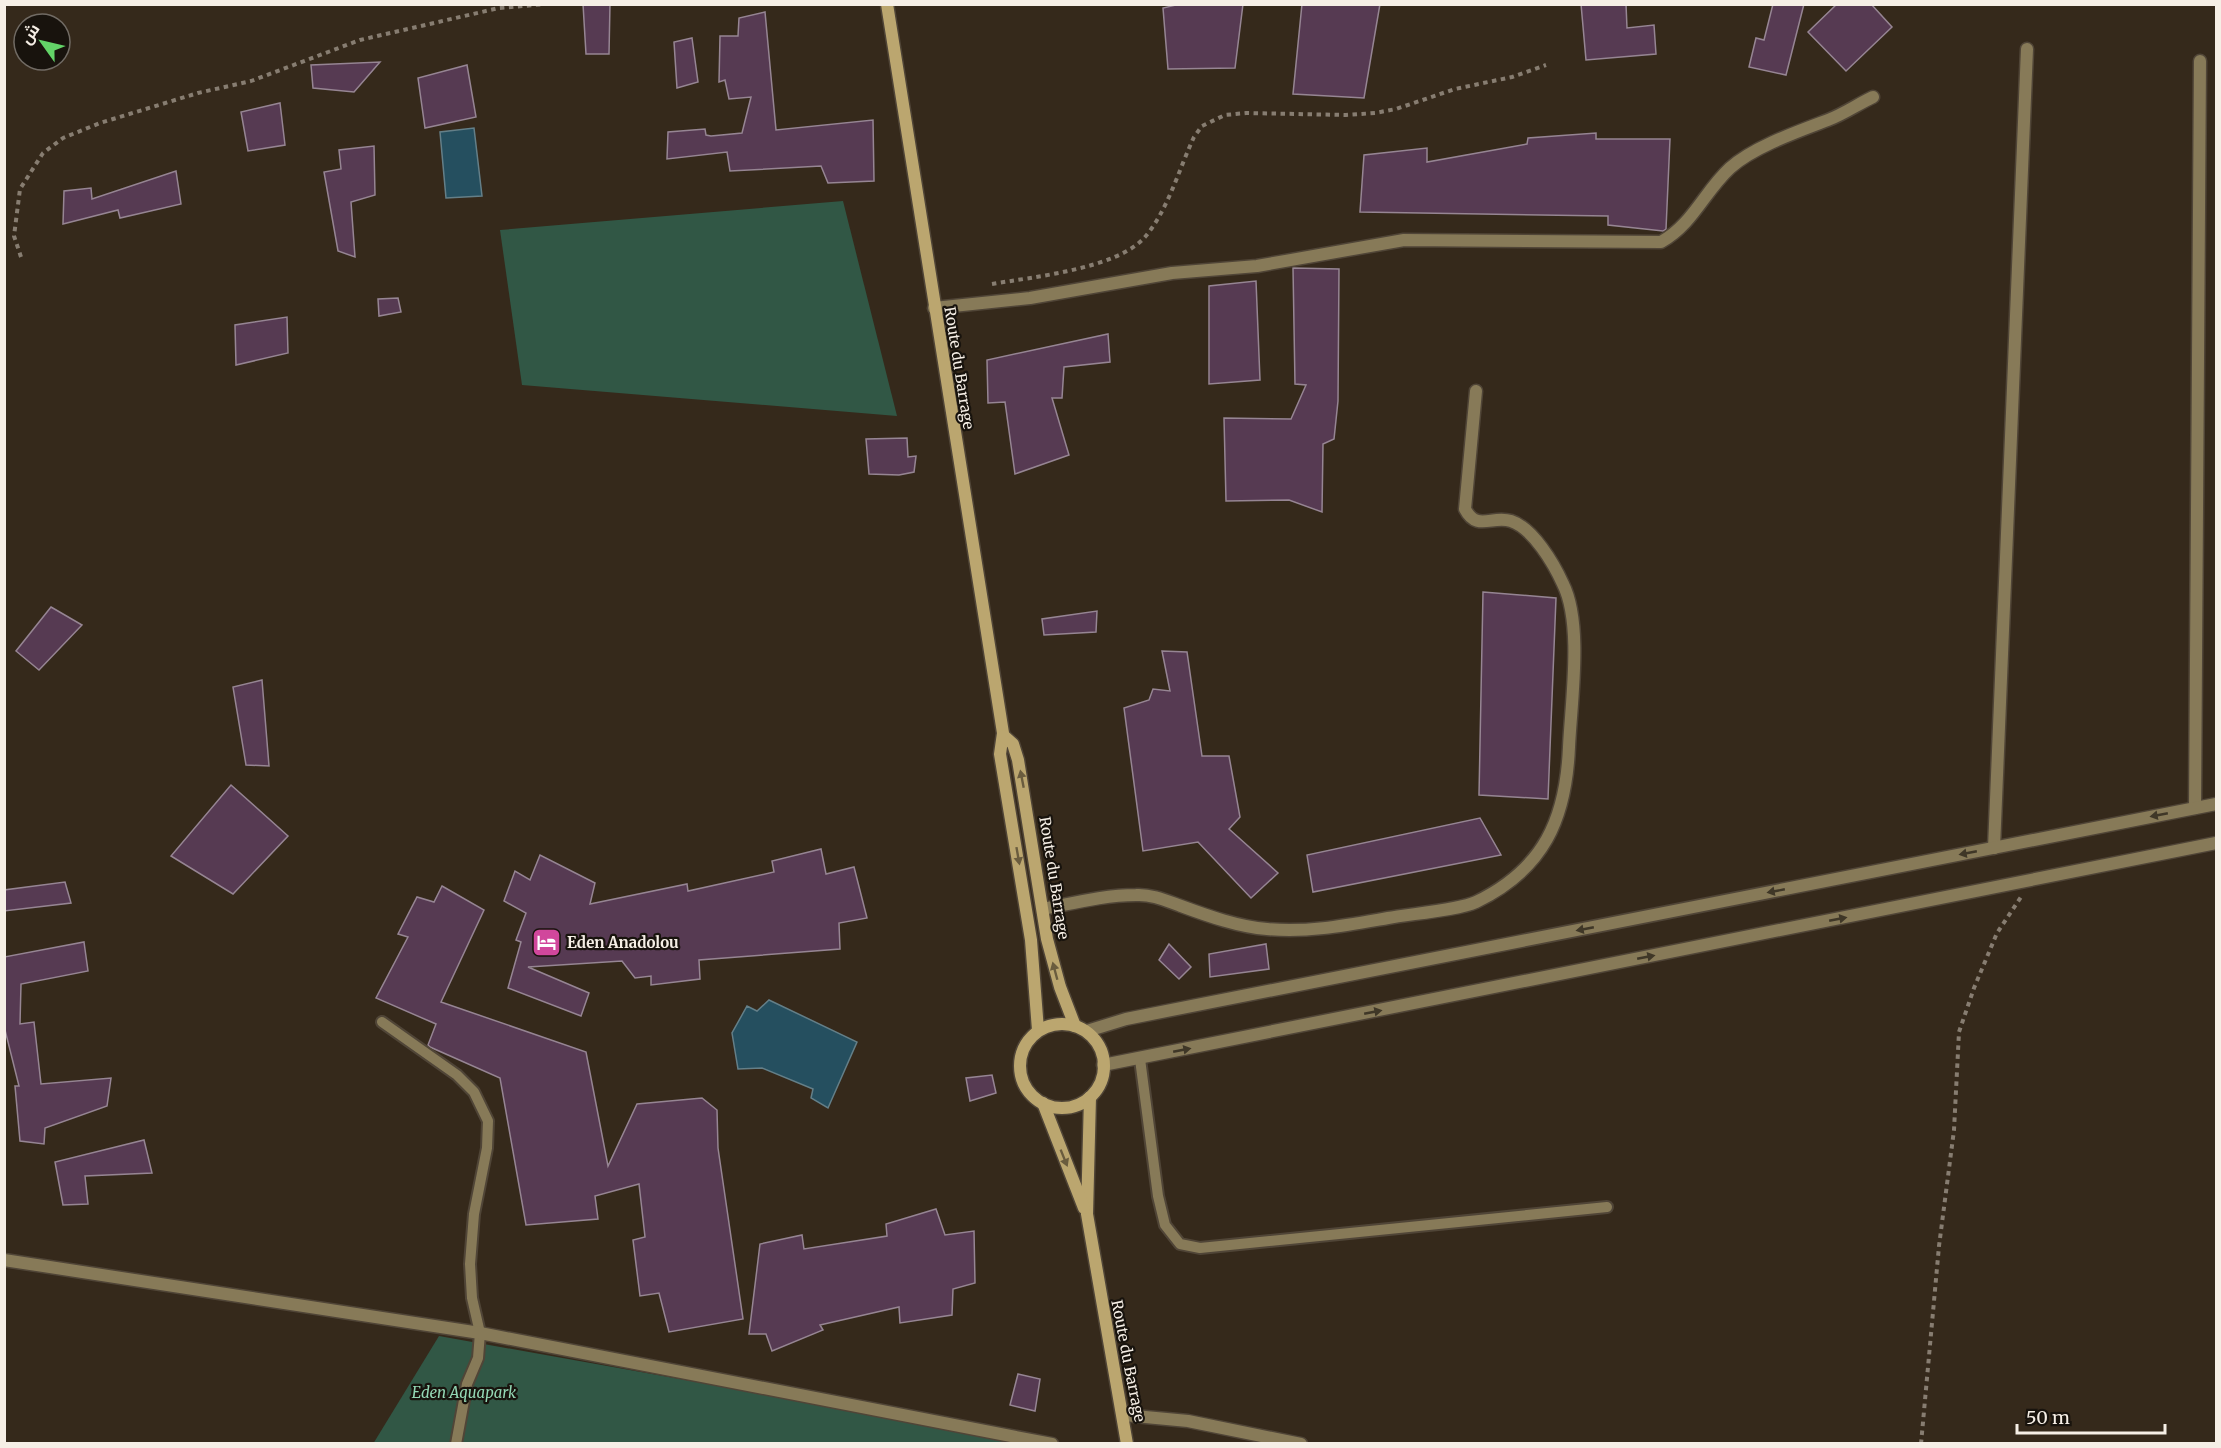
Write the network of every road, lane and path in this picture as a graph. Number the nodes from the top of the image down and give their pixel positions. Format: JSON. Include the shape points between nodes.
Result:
{"nodes":[{"id":1,"x":546,"y":4,"type":"edge"},
{"id":2,"x":887,"y":4,"type":"edge"},
{"id":3,"x":2027,"y":49,"type":"dead end"},
{"id":4,"x":2200,"y":61,"type":"dead end"},
{"id":5,"x":1546,"y":65,"type":"dead end"},
{"id":6,"x":1873,"y":97,"type":"dead end"},
{"id":7,"x":21,"y":257,"type":"dead end"},
{"id":8,"x":987,"y":285,"type":"dead end"},
{"id":9,"x":934,"y":308,"type":"junction"},
{"id":10,"x":1476,"y":391,"type":"dead end"},
{"id":11,"x":1004,"y":736,"type":"junction"},
{"id":12,"x":2217,"y":804,"type":"edge"},
{"id":13,"x":2195,"y":808,"type":"junction"},
{"id":14,"x":2217,"y":843,"type":"edge"},
{"id":15,"x":1994,"y":848,"type":"junction"},
{"id":16,"x":2031,"y":880,"type":"junction"},
{"id":17,"x":1043,"y":909,"type":"junction"},
{"id":18,"x":382,"y":1022,"type":"dead end"},
{"id":19,"x":1075,"y":1026,"type":"junction"},
{"id":20,"x":1038,"y":1030,"type":"junction"},
{"id":21,"x":1087,"y":1031,"type":"junction"},
{"id":22,"x":1140,"y":1059,"type":"junction"},
{"id":23,"x":1103,"y":1065,"type":"junction"},
{"id":24,"x":1090,"y":1096,"type":"junction"},
{"id":25,"x":1043,"y":1103,"type":"junction"},
{"id":26,"x":1607,"y":1207,"type":"dead end"},
{"id":27,"x":1086,"y":1214,"type":"junction"},
{"id":28,"x":4,"y":1260,"type":"edge"},
{"id":29,"x":480,"y":1333,"type":"junction"},
{"id":30,"x":1124,"y":1415,"type":"junction"},
{"id":31,"x":456,"y":1443,"type":"edge"},
{"id":32,"x":1052,"y":1443,"type":"edge"},
{"id":33,"x":1127,"y":1443,"type":"edge"},
{"id":34,"x":1301,"y":1443,"type":"edge"},
{"id":35,"x":1921,"y":1443,"type":"edge"}],
"edges":[{"from":1,"to":7,"type":"path","via":[[499,8],[360,40],[251,81],[198,93],[63,138],[43,153],[20,189],[14,236]]},
{"from":2,"to":9,"type":"main road","name":"Route du Barrage"},
{"from":3,"to":15,"type":"street"},
{"from":4,"to":13,"type":"street"},
{"from":5,"to":8,"type":"path","via":[[1396,109],[1346,115],[1246,113],[1214,119],[1194,137],[1156,220],[1130,250],[1074,270]]},
{"from":6,"to":9,"type":"street","via":[[1831,119],[1788,134],[1730,168],[1684,226],[1661,242],[1404,240],[1257,266],[1172,273],[1030,298]]},
{"from":9,"to":11,"type":"main road","name":"Route du Barrage"},
{"from":10,"to":17,"type":"street","via":[[1466,509],[1479,522],[1510,520],[1523,528],[1547,554],[1565,587],[1574,620],[1568,773],[1559,818],[1542,849],[1509,881],[1474,903],[1324,929],[1267,929],[1137,894]]},
{"from":17,"to":11,"type":"main road","name":"Route du Barrage","one_way":true,"via":[[1019,766],[1013,744]]},
{"from":11,"to":20,"type":"main road","name":"Route du Barrage","one_way":true,"via":[[1000,754],[1031,940]]},
{"from":12,"to":13,"type":"street"},
{"from":13,"to":15,"type":"street","one_way":true},
{"from":14,"to":16,"type":"street"},
{"from":15,"to":21,"type":"street","one_way":true,"via":[[1126,1019]]},
{"from":22,"to":16,"type":"street","one_way":true},
{"from":16,"to":35,"type":"path","via":[[1997,933],[1959,1032],[1954,1130]]},
{"from":19,"to":17,"type":"main road","name":"Route du Barrage","one_way":true,"via":[[1054,968]]},
{"from":18,"to":29,"type":"lane","via":[[457,1076],[474,1092],[488,1121],[470,1264]]},
{"from":19,"to":20,"type":"main road","via":[[1056,1024]]},
{"from":19,"to":21,"type":"main road"},
{"from":20,"to":25,"type":"main road","name":"Route du Barrage","via":[[1021,1054],[1019,1071],[1024,1085]]},
{"from":21,"to":23,"type":"main road","via":[[1097,1042]]},
{"from":22,"to":23,"type":"street"},
{"from":22,"to":26,"type":"lane","via":[[1158,1196],[1165,1225],[1180,1244],[1200,1248]]},
{"from":23,"to":24,"type":"main road","name":"Route du Barrage","via":[[1103,1077]]},
{"from":24,"to":25,"type":"main road","via":[[1068,1108]]},
{"from":24,"to":27,"type":"main road","name":"Route du Barrage"},
{"from":25,"to":27,"type":"main road","name":"Route du Barrage","one_way":true},
{"from":27,"to":30,"type":"main road","name":"Route du Barrage"},
{"from":28,"to":29,"type":"street"},
{"from":29,"to":31,"type":"lane","via":[[478,1358],[467,1384]]},
{"from":29,"to":32,"type":"street"},
{"from":30,"to":33,"type":"main road","name":"Route du Barrage"},
{"from":30,"to":34,"type":"street","via":[[1210,1425]]}]}
